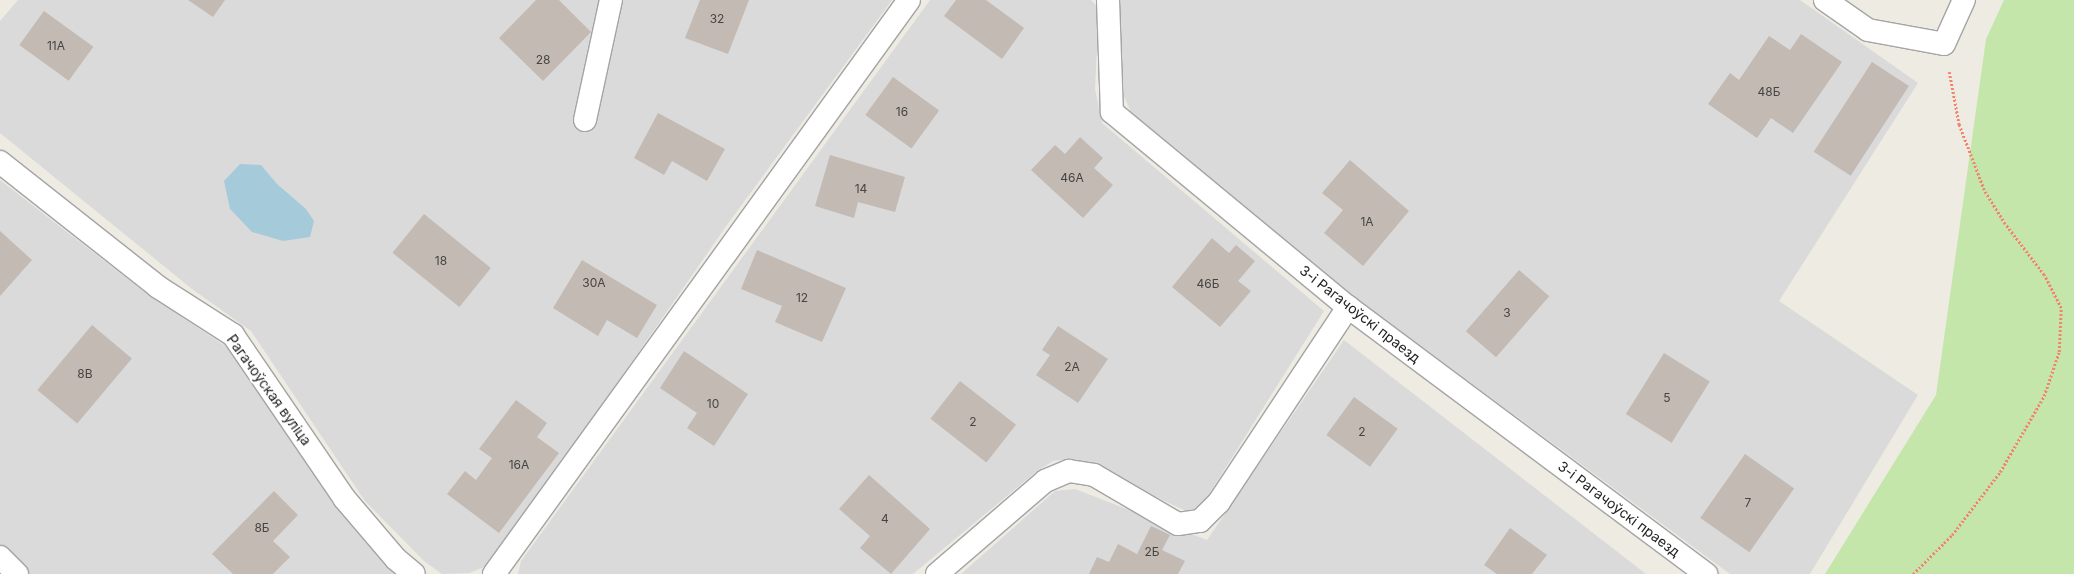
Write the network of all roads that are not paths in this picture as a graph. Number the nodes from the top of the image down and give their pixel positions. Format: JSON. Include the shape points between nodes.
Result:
{"nodes":[{"id":1,"x":610,"y":0,"type":"edge"},
{"id":2,"x":909,"y":0,"type":"edge"},
{"id":3,"x":1108,"y":0,"type":"edge"},
{"id":4,"x":1825,"y":0,"type":"edge"},
{"id":5,"x":1964,"y":0,"type":"edge"},
{"id":6,"x":585,"y":120,"type":"dead end"},
{"id":7,"x":0,"y":162,"type":"edge"},
{"id":8,"x":1348,"y":307,"type":"junction"},
{"id":9,"x":0,"y":557,"type":"edge"},
{"id":10,"x":17,"y":574,"type":"edge"},
{"id":11,"x":414,"y":574,"type":"edge"},
{"id":12,"x":494,"y":574,"type":"edge"},
{"id":13,"x":937,"y":574,"type":"edge"},
{"id":14,"x":1706,"y":574,"type":"edge"}],
"edges":[{"from":1,"to":6,"type":"street"},
{"from":2,"to":12,"type":"street"},
{"from":3,"to":8,"type":"street","name":"3-і Рагачоўскі праезд","via":[[1112,112]]},
{"from":4,"to":5,"type":"street","via":[[1868,30],[1944,44]]},
{"from":7,"to":11,"type":"street","name":"Рагачоўская вуліца","via":[[158,287],[233,335],[297,425],[344,498],[396,559]]},
{"from":8,"to":13,"type":"street","via":[[1219,502],[1200,520],[1178,524],[1094,475],[1069,472],[1046,481]]},
{"from":8,"to":14,"type":"street","name":"3-і Рагачоўскі праезд"},
{"from":9,"to":10,"type":"street"}]}
